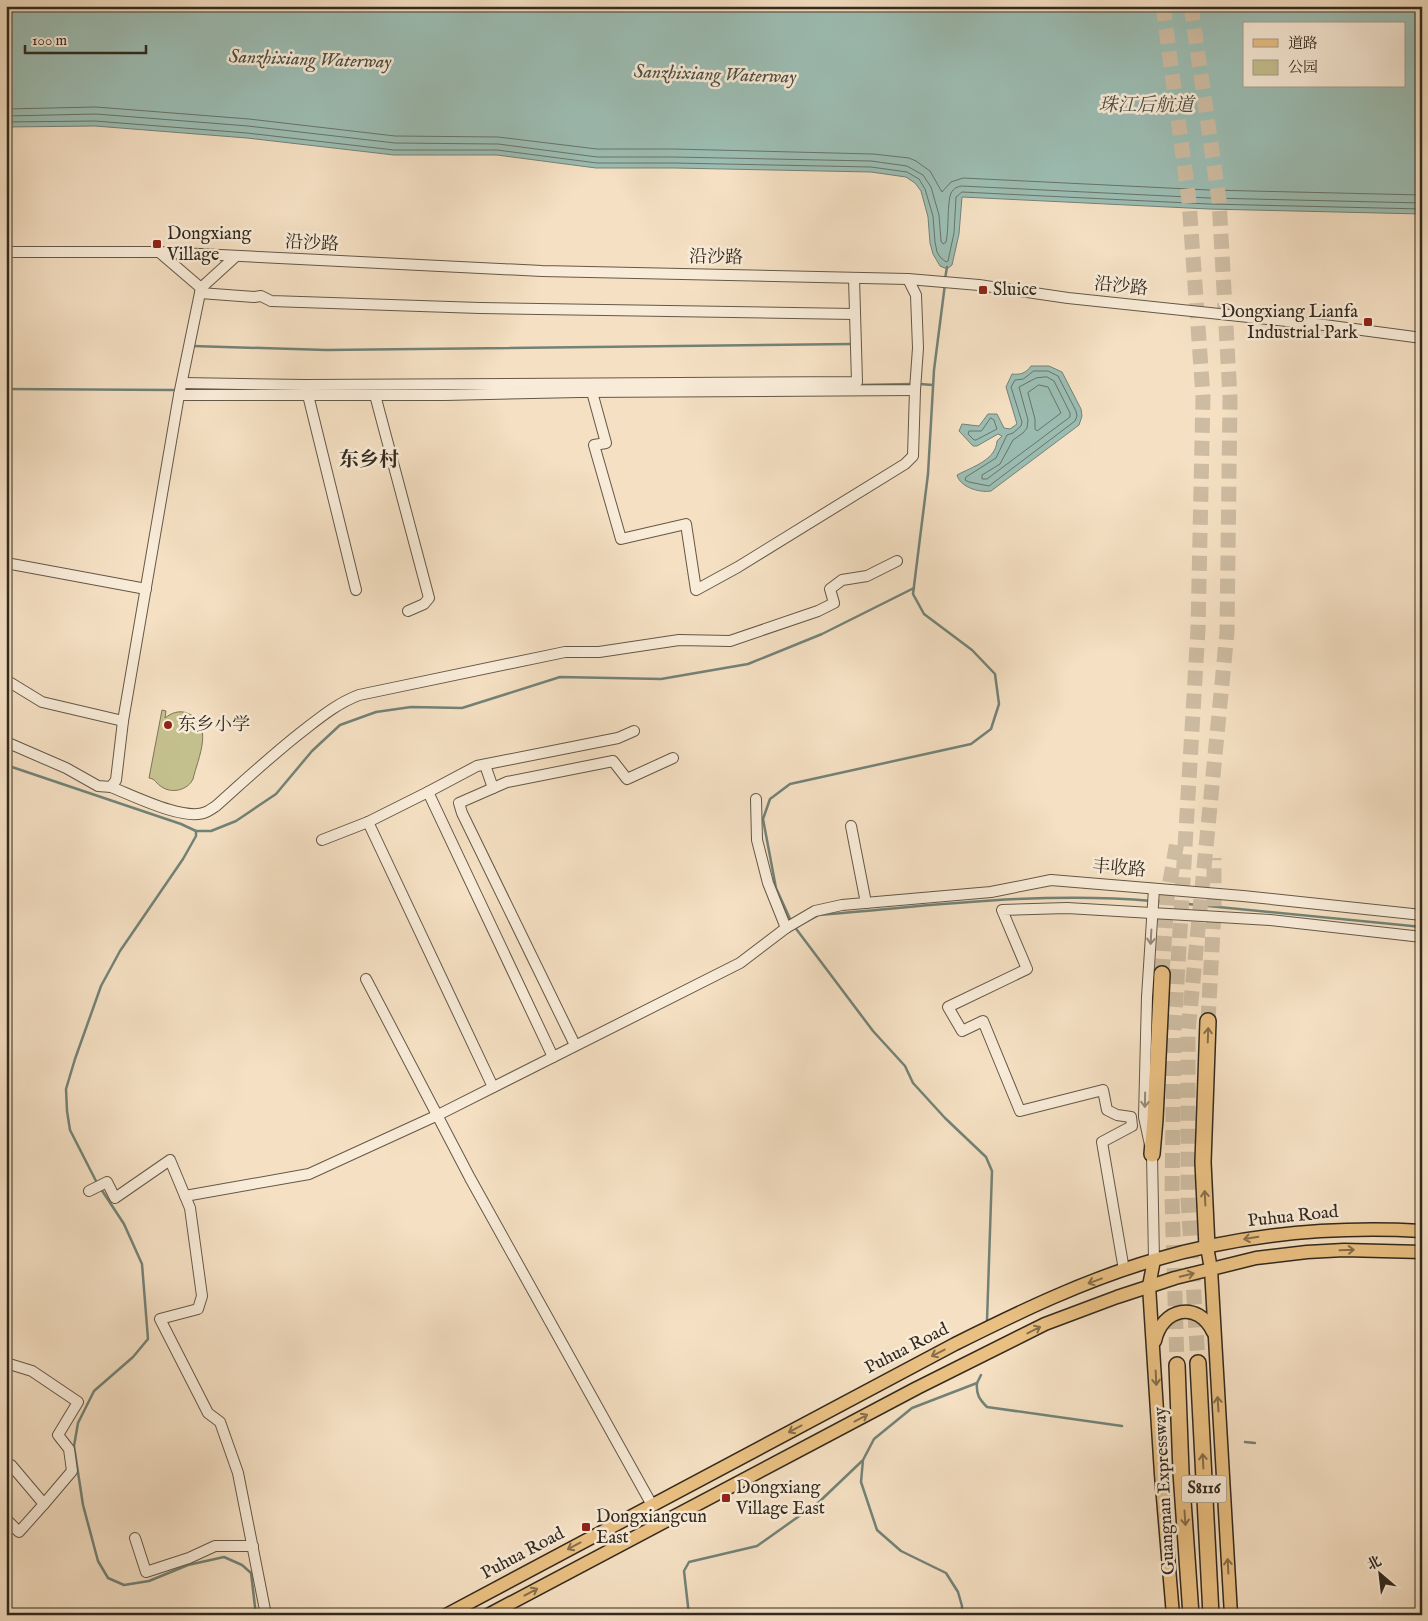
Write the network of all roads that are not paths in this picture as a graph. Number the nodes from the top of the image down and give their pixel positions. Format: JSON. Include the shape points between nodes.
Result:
{"nodes":[{"id":1,"x":6,"y":252,"type":"edge"},
{"id":2,"x":159,"y":252,"type":"junction"},
{"id":3,"x":235,"y":256,"type":"junction"},
{"id":4,"x":854,"y":278,"type":"junction"},
{"id":5,"x":908,"y":279,"type":"junction"},
{"id":6,"x":200,"y":290,"type":"junction"},
{"id":7,"x":855,"y":314,"type":"junction"},
{"id":8,"x":1422,"y":338,"type":"edge"},
{"id":9,"x":182,"y":384,"type":"junction"},
{"id":10,"x":915,"y":390,"type":"junction"},
{"id":11,"x":592,"y":392,"type":"junction"},
{"id":12,"x":179,"y":395,"type":"junction"},
{"id":13,"x":308,"y":395,"type":"junction"},
{"id":14,"x":375,"y":395,"type":"junction"},
{"id":15,"x":897,"y":561,"type":"dead end"},
{"id":16,"x":6,"y":563,"type":"edge"},
{"id":17,"x":146,"y":589,"type":"junction"},
{"id":18,"x":356,"y":590,"type":"dead end"},
{"id":19,"x":408,"y":611,"type":"dead end"},
{"id":20,"x":6,"y":680,"type":"edge"},
{"id":21,"x":123,"y":721,"type":"junction"},
{"id":22,"x":634,"y":730,"type":"dead end"},
{"id":23,"x":6,"y":742,"type":"edge"},
{"id":24,"x":673,"y":758,"type":"dead end"},
{"id":25,"x":486,"y":764,"type":"junction"},
{"id":26,"x":111,"y":787,"type":"junction"},
{"id":27,"x":493,"y":788,"type":"junction"},
{"id":28,"x":428,"y":792,"type":"junction"},
{"id":29,"x":756,"y":799,"type":"dead end"},
{"id":30,"x":368,"y":822,"type":"junction"},
{"id":31,"x":851,"y":826,"type":"dead end"},
{"id":32,"x":322,"y":840,"type":"dead end"},
{"id":33,"x":1154,"y":888,"type":"junction"},
{"id":34,"x":866,"y":903,"type":"junction"},
{"id":35,"x":1422,"y":915,"type":"edge"},
{"id":36,"x":786,"y":928,"type":"junction"},
{"id":37,"x":1422,"y":937,"type":"edge"},
{"id":38,"x":1162,"y":974,"type":"tunnel mouth"},
{"id":39,"x":366,"y":979,"type":"dead end"},
{"id":40,"x":1208,"y":1021,"type":"tunnel mouth"},
{"id":41,"x":575,"y":1046,"type":"junction"},
{"id":42,"x":553,"y":1057,"type":"junction"},
{"id":43,"x":493,"y":1087,"type":"junction"},
{"id":44,"x":438,"y":1115,"type":"junction"},
{"id":45,"x":1152,"y":1154,"type":"junction"},
{"id":46,"x":89,"y":1191,"type":"dead end"},
{"id":47,"x":185,"y":1196,"type":"junction"},
{"id":48,"x":1422,"y":1231,"type":"edge"},
{"id":49,"x":1207,"y":1246,"type":"junction"},
{"id":50,"x":1422,"y":1252,"type":"edge"},
{"id":51,"x":1154,"y":1260,"type":"junction"},
{"id":52,"x":1211,"y":1269,"type":"junction"},
{"id":53,"x":1124,"y":1270,"type":"junction"},
{"id":54,"x":1149,"y":1286,"type":"junction"},
{"id":55,"x":1215,"y":1334,"type":"junction"},
{"id":56,"x":1154,"y":1346,"type":"junction"},
{"id":57,"x":6,"y":1363,"type":"edge"},
{"id":58,"x":1198,"y":1363,"type":"tunnel mouth"},
{"id":59,"x":1177,"y":1365,"type":"tunnel mouth"},
{"id":60,"x":6,"y":1466,"type":"edge"},
{"id":61,"x":44,"y":1504,"type":"junction"},
{"id":62,"x":652,"y":1505,"type":"junction"},
{"id":63,"x":6,"y":1519,"type":"edge"},
{"id":64,"x":135,"y":1538,"type":"dead end"},
{"id":65,"x":253,"y":1546,"type":"junction"},
{"id":66,"x":266,"y":1615,"type":"edge"},
{"id":67,"x":446,"y":1615,"type":"edge"},
{"id":68,"x":488,"y":1615,"type":"edge"},
{"id":69,"x":1174,"y":1615,"type":"edge"},
{"id":70,"x":1191,"y":1615,"type":"edge"},
{"id":71,"x":1211,"y":1615,"type":"edge"},
{"id":72,"x":1231,"y":1615,"type":"edge"}],
"edges":[{"from":1,"to":2,"type":"street","name":"沿沙路"},
{"from":2,"to":3,"type":"street","name":"沿沙路"},
{"from":2,"to":6,"type":"street"},
{"from":3,"to":4,"type":"street","name":"沿沙路","via":[[542,271]]},
{"from":3,"to":6,"type":"street"},
{"from":4,"to":5,"type":"street","name":"沿沙路"},
{"from":4,"to":7,"type":"street"},
{"from":5,"to":8,"type":"street","name":"沿沙路"},
{"from":5,"to":10,"type":"street","via":[[916,295],[918,348]]},
{"from":6,"to":7,"type":"street","via":[[261,296],[281,302]]},
{"from":6,"to":9,"type":"street"},
{"from":7,"to":9,"type":"street","via":[[857,382]]},
{"from":9,"to":12,"type":"street"},
{"from":10,"to":11,"type":"street"},
{"from":10,"to":11,"type":"street","via":[[913,456],[905,464],[696,590],[686,524],[621,539],[594,445],[606,443]]},
{"from":11,"to":14,"type":"street"},
{"from":12,"to":13,"type":"street"},
{"from":12,"to":17,"type":"street"},
{"from":13,"to":14,"type":"street"},
{"from":13,"to":18,"type":"street"},
{"from":14,"to":19,"type":"street","via":[[429,598]]},
{"from":15,"to":26,"type":"street","via":[[866,576],[842,580],[830,589],[834,603],[818,611],[730,641],[679,640],[599,652],[565,652],[359,695],[343,701],[276,751],[216,806],[204,813],[169,810]]},
{"from":16,"to":17,"type":"street"},
{"from":17,"to":21,"type":"street"},
{"from":20,"to":21,"type":"street","via":[[42,702]]},
{"from":21,"to":26,"type":"street","via":[[116,780]]},
{"from":22,"to":25,"type":"street","via":[[618,738]]},
{"from":23,"to":26,"type":"street","via":[[98,786]]},
{"from":24,"to":27,"type":"street","via":[[627,779],[613,761],[507,782]]},
{"from":25,"to":27,"type":"street"},
{"from":25,"to":28,"type":"street"},
{"from":27,"to":41,"type":"street","via":[[459,803],[462,813]]},
{"from":28,"to":30,"type":"street"},
{"from":28,"to":42,"type":"street"},
{"from":29,"to":36,"type":"street","via":[[756,840],[768,883]]},
{"from":30,"to":32,"type":"street"},
{"from":30,"to":43,"type":"street"},
{"from":31,"to":34,"type":"street"},
{"from":33,"to":34,"type":"street","name":"丰收路","via":[[1051,880],[991,892]]},
{"from":33,"to":35,"type":"street","name":"丰收路"},
{"from":33,"to":45,"type":"street","one_way":true,"via":[[1144,1117]]},
{"from":34,"to":36,"type":"street","name":"丰收路","via":[[816,911]]},
{"from":36,"to":41,"type":"street","name":"丰收路","via":[[740,962]]},
{"from":37,"to":53,"type":"street","via":[[1270,920],[1067,908],[1002,910],[1028,970],[948,1007],[962,1031],[983,1021],[1020,1111],[1103,1090],[1107,1110],[1131,1117],[1132,1126],[1102,1142]]},
{"from":38,"to":45,"type":"highway"},
{"from":39,"to":44,"type":"street"},
{"from":49,"to":40,"type":"highway","one_way":true,"via":[[1203,1162]]},
{"from":41,"to":42,"type":"street","name":"丰收路"},
{"from":42,"to":43,"type":"street","name":"丰收路"},
{"from":43,"to":44,"type":"street","name":"丰收路"},
{"from":44,"to":47,"type":"street","name":"丰收路","via":[[309,1174]]},
{"from":44,"to":62,"type":"street"},
{"from":45,"to":51,"type":"street"},
{"from":46,"to":47,"type":"street","via":[[107,1182],[116,1198],[170,1160]]},
{"from":47,"to":65,"type":"street","via":[[190,1208],[202,1296],[198,1309],[160,1319],[208,1413],[220,1422],[238,1473]]},
{"from":48,"to":49,"type":"main road","name":"Puhua Road","one_way":true,"via":[[1335,1229]]},
{"from":49,"to":51,"type":"main road","name":"Puhua Road"},
{"from":49,"to":52,"type":"main road"},
{"from":52,"to":50,"type":"main road","name":"Puhua Road","one_way":true,"via":[[1256,1258],[1307,1252]]},
{"from":51,"to":53,"type":"main road","name":"Puhua Road"},
{"from":51,"to":54,"type":"main road"},
{"from":54,"to":52,"type":"main road","name":"Puhua Road","one_way":true},
{"from":52,"to":55,"type":"main road"},
{"from":53,"to":62,"type":"main road","name":"Puhua Road","one_way":true,"via":[[987,1328]]},
{"from":54,"to":56,"type":"main road"},
{"from":68,"to":54,"type":"main road","name":"Puhua Road","one_way":true,"via":[[1044,1324]]},
{"from":55,"to":56,"type":"main road","via":[[1203,1317],[1190,1311],[1183,1312],[1165,1322],[1156,1335]]},
{"from":72,"to":55,"type":"main road","one_way":true},
{"from":56,"to":69,"type":"main road","one_way":true,"via":[[1161,1474]]},
{"from":57,"to":61,"type":"street","via":[[32,1371],[78,1402],[58,1435],[69,1449],[72,1471]]},
{"from":71,"to":58,"type":"highway","number":"S8116","one_way":true},
{"from":59,"to":70,"type":"highway","name":"Guangnan Expressway","number":"S8116","one_way":true},
{"from":60,"to":61,"type":"street","via":[[11,1464]]},
{"from":61,"to":63,"type":"street","via":[[19,1532]]},
{"from":62,"to":67,"type":"main road","name":"Puhua Road","one_way":true},
{"from":64,"to":65,"type":"street","via":[[146,1572],[215,1546]]},
{"from":65,"to":66,"type":"street"}]}
